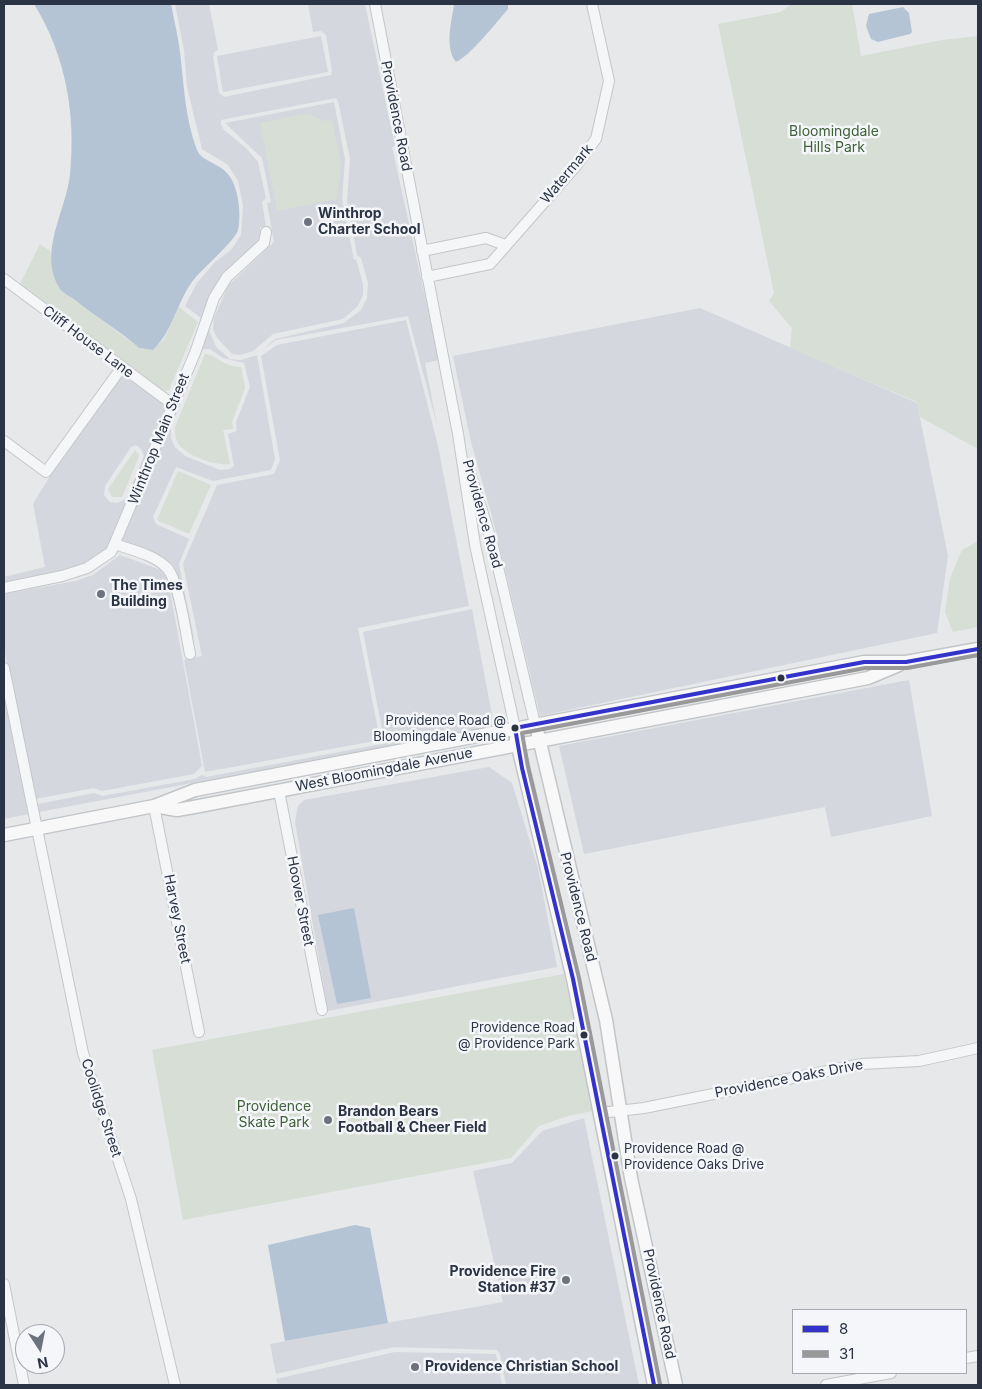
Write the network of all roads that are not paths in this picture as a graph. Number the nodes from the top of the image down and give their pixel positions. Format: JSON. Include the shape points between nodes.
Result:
{"nodes":[{"id":1,"x":375,"y":4,"type":"edge"},
{"id":2,"x":592,"y":4,"type":"edge"},
{"id":3,"x":266,"y":232,"type":"dead end"},
{"id":4,"x":505,"y":245,"type":"junction"},
{"id":5,"x":422,"y":251,"type":"junction"},
{"id":6,"x":427,"y":277,"type":"junction"},
{"id":7,"x":4,"y":279,"type":"edge"},
{"id":8,"x":122,"y":367,"type":"junction"},
{"id":9,"x":172,"y":404,"type":"junction"},
{"id":10,"x":458,"y":434,"type":"junction"},
{"id":11,"x":4,"y":441,"type":"edge"},
{"id":12,"x":114,"y":544,"type":"junction"},
{"id":13,"x":4,"y":588,"type":"edge"},
{"id":14,"x":978,"y":649,"type":"edge"},
{"id":15,"x":190,"y":654,"type":"dead end"},
{"id":16,"x":906,"y":662,"type":"junction"},
{"id":17,"x":4,"y":668,"type":"edge"},
{"id":18,"x":535,"y":724,"type":"junction"},
{"id":19,"x":514,"y":728,"type":"junction"},
{"id":20,"x":540,"y":741,"type":"junction"},
{"id":21,"x":517,"y":745,"type":"junction"},
{"id":22,"x":268,"y":776,"type":"junction"},
{"id":23,"x":279,"y":791,"type":"junction"},
{"id":24,"x":154,"y":806,"type":"junction"},
{"id":25,"x":194,"y":807,"type":"junction"},
{"id":26,"x":38,"y":829,"type":"junction"},
{"id":27,"x":4,"y":835,"type":"edge"},
{"id":28,"x":322,"y":1010,"type":"dead end"},
{"id":29,"x":199,"y":1032,"type":"dead end"},
{"id":30,"x":978,"y":1048,"type":"edge"},
{"id":31,"x":621,"y":1109,"type":"junction"},
{"id":32,"x":600,"y":1112,"type":"junction"},
{"id":33,"x":4,"y":1284,"type":"edge"},
{"id":34,"x":886,"y":1374,"type":"edge"},
{"id":35,"x":24,"y":1385,"type":"edge"},
{"id":36,"x":175,"y":1385,"type":"edge"},
{"id":37,"x":654,"y":1385,"type":"edge"},
{"id":38,"x":676,"y":1385,"type":"edge"},
{"id":39,"x":826,"y":1385,"type":"edge"}],
"edges":[{"from":1,"to":5,"type":"street","name":"Providence Road"},
{"from":2,"to":4,"type":"street","name":"Watermark","via":[[609,81],[596,139]]},
{"from":3,"to":9,"type":"street","name":"Winthrop Main Street","via":[[264,243],[234,269],[220,287]]},
{"from":4,"to":5,"type":"street","via":[[486,238]]},
{"from":4,"to":6,"type":"street","name":"Watermark","via":[[490,264]]},
{"from":5,"to":6,"type":"street","name":"Providence Road"},
{"from":6,"to":10,"type":"street","name":"Providence Road"},
{"from":7,"to":8,"type":"street","name":"Cliff House Lane"},
{"from":8,"to":9,"type":"street","name":"Cliff House Lane"},
{"from":8,"to":11,"type":"street","via":[[46,472]]},
{"from":9,"to":12,"type":"street","name":"Winthrop Main Street"},
{"from":10,"to":18,"type":"street","name":"Providence Road","via":[[494,546]]},
{"from":10,"to":19,"type":"street","name":"Providence Road","via":[[475,545]]},
{"from":12,"to":13,"type":"street","name":"Winthrop Main Street","via":[[111,552],[87,568]]},
{"from":12,"to":15,"type":"street","via":[[154,559],[168,568],[176,584]]},
{"from":14,"to":16,"type":"main road","name":"West Bloomingdale Avenue"},
{"from":16,"to":18,"type":"main road","name":"West Bloomingdale Avenue","via":[[864,662]]},
{"from":16,"to":20,"type":"main road","name":"West Bloomingdale Avenue","via":[[868,678]]},
{"from":17,"to":26,"type":"street","name":"Coolidge Street"},
{"from":18,"to":19,"type":"main road","name":"West Bloomingdale Avenue"},
{"from":18,"to":20,"type":"main road","name":"Providence Road"},
{"from":19,"to":21,"type":"main road","name":"Providence Road"},
{"from":19,"to":22,"type":"main road","name":"West Bloomingdale Avenue"},
{"from":20,"to":21,"type":"main road","name":"West Bloomingdale Avenue"},
{"from":20,"to":31,"type":"main road","name":"Providence Road","via":[[606,1020]]},
{"from":21,"to":23,"type":"main road","name":"West Bloomingdale Avenue"},
{"from":21,"to":32,"type":"main road","name":"Providence Road","via":[[559,918]]},
{"from":22,"to":24,"type":"main road","name":"West Bloomingdale Avenue","via":[[195,790]]},
{"from":22,"to":25,"type":"main road","via":[[260,786],[208,797]]},
{"from":23,"to":25,"type":"main road","name":"West Bloomingdale Avenue"},
{"from":23,"to":28,"type":"street","name":"Hoover Street"},
{"from":24,"to":25,"type":"main road","name":"West Bloomingdale Avenue","via":[[177,810]]},
{"from":24,"to":26,"type":"main road","name":"West Bloomingdale Avenue"},
{"from":24,"to":29,"type":"street","name":"Harvey Street"},
{"from":26,"to":27,"type":"main road","name":"West Bloomingdale Avenue"},
{"from":26,"to":36,"type":"street","name":"Coolidge Street","via":[[83,1053],[131,1199]]},
{"from":30,"to":31,"type":"street","name":"Providence Oaks Drive","via":[[919,1061],[862,1064],[644,1108]]},
{"from":31,"to":32,"type":"street","name":"Providence Oaks Drive"},
{"from":31,"to":38,"type":"main road","name":"Providence Road","via":[[631,1178]]},
{"from":32,"to":37,"type":"main road","name":"Providence Road"},
{"from":33,"to":35,"type":"street"},
{"from":34,"to":39,"type":"street"}]}
